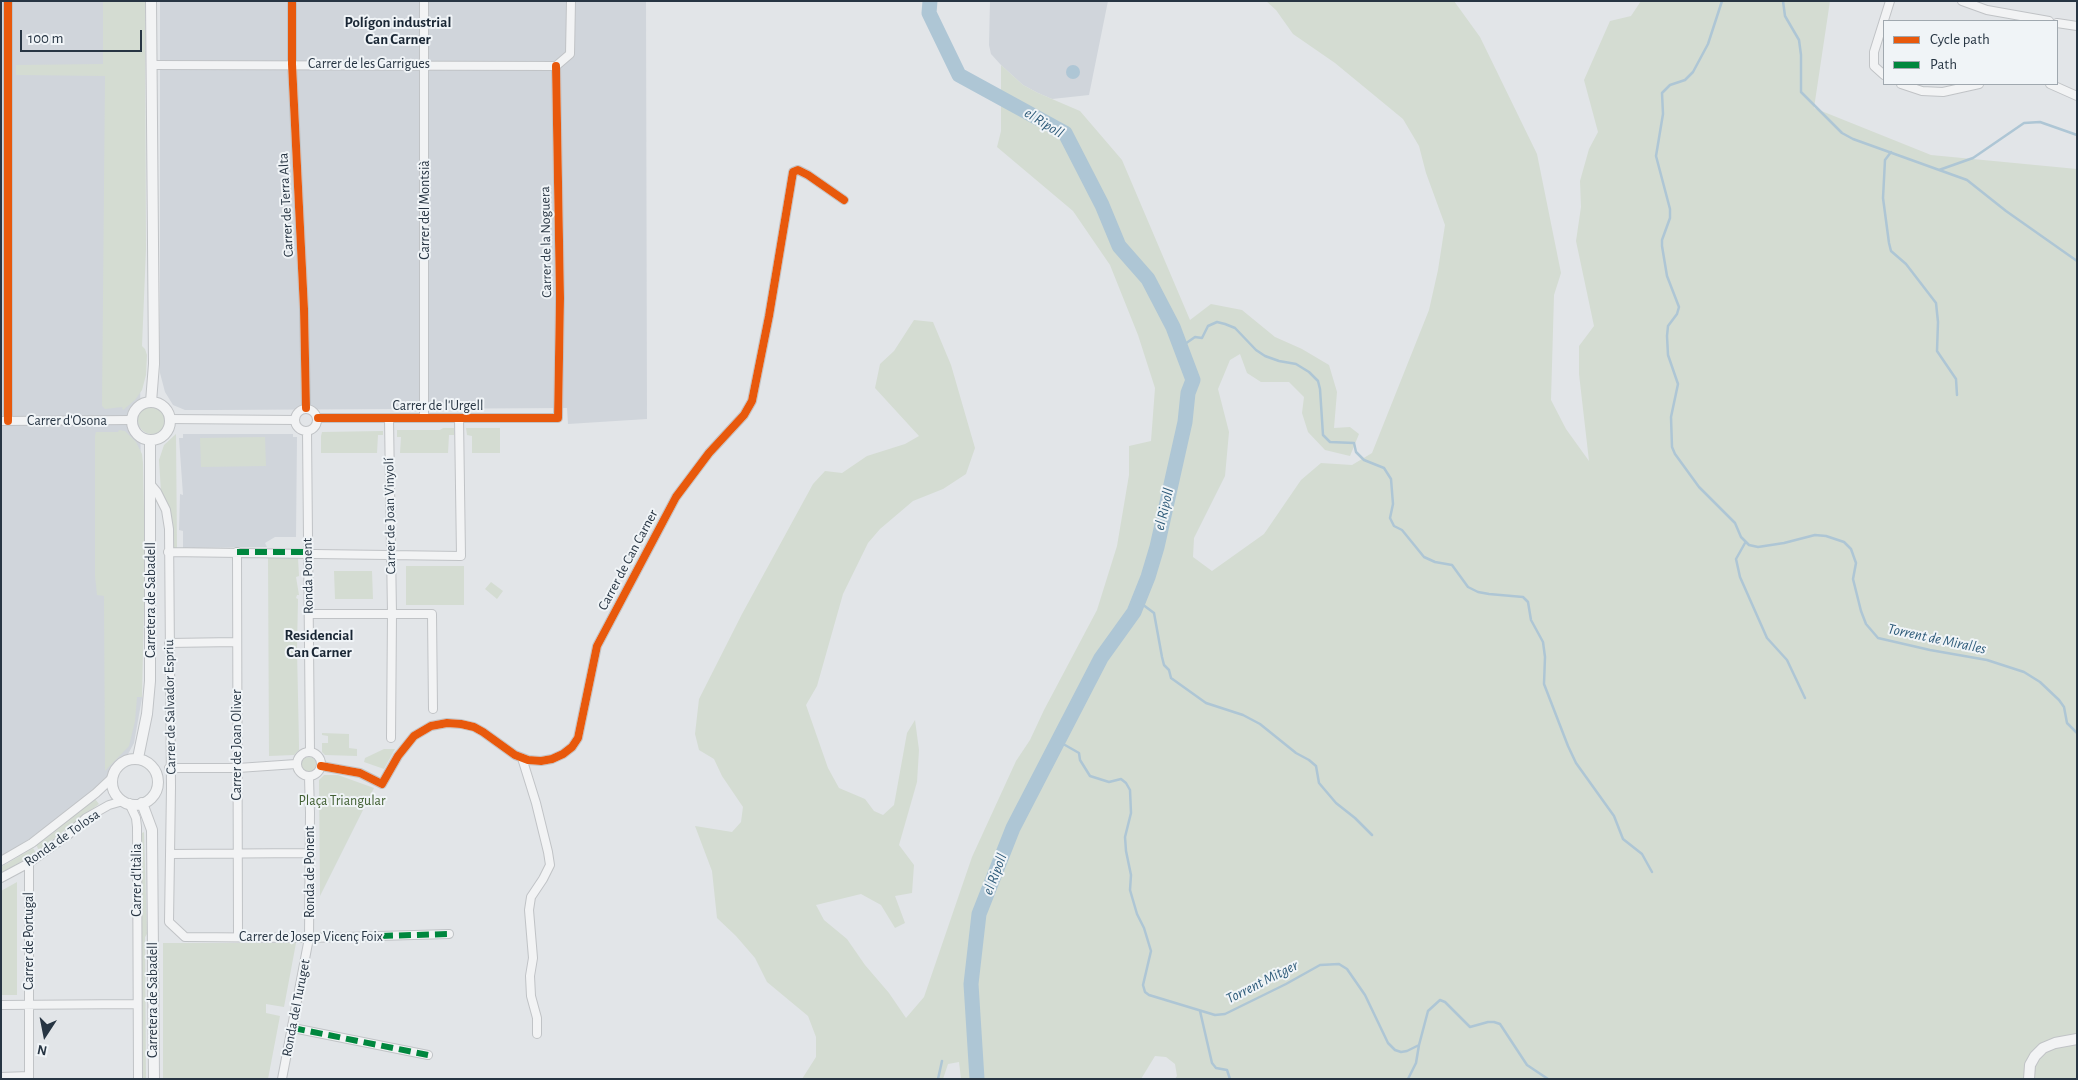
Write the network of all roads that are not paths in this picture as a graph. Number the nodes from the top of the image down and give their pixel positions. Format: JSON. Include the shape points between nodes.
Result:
{"nodes":[{"id":1,"x":8,"y":1,"type":"edge"},
{"id":2,"x":151,"y":1,"type":"edge"},
{"id":3,"x":292,"y":1,"type":"edge"},
{"id":4,"x":424,"y":1,"type":"edge"},
{"id":5,"x":571,"y":1,"type":"edge"},
{"id":6,"x":1890,"y":1,"type":"edge"},
{"id":7,"x":1962,"y":1,"type":"edge"},
{"id":8,"x":2005,"y":17,"type":"edge"},
{"id":9,"x":1884,"y":20,"type":"edge"},
{"id":10,"x":2039,"y":20,"type":"edge"},
{"id":11,"x":1883,"y":23,"type":"edge"},
{"id":12,"x":2058,"y":23,"type":"edge"},
{"id":13,"x":2077,"y":26,"type":"edge"},
{"id":14,"x":292,"y":64,"type":"junction"},
{"id":15,"x":151,"y":65,"type":"junction"},
{"id":16,"x":425,"y":65,"type":"junction"},
{"id":17,"x":556,"y":66,"type":"junction"},
{"id":18,"x":5,"y":71,"type":"edge"},
{"id":19,"x":1883,"y":74,"type":"edge"},
{"id":20,"x":1905,"y":85,"type":"edge"},
{"id":21,"x":1975,"y":85,"type":"edge"},
{"id":22,"x":2052,"y":85,"type":"edge"},
{"id":23,"x":2077,"y":96,"type":"edge"},
{"id":24,"x":844,"y":200,"type":"dead end"},
{"id":25,"x":151,"y":402,"type":"junction"},
{"id":26,"x":306,"y":408,"type":"junction"},
{"id":27,"x":318,"y":418,"type":"junction"},
{"id":28,"x":424,"y":418,"type":"junction"},
{"id":29,"x":459,"y":418,"type":"junction"},
{"id":30,"x":558,"y":418,"type":"joint"},
{"id":31,"x":389,"y":419,"type":"junction"},
{"id":32,"x":132,"y":420,"type":"junction"},
{"id":33,"x":169,"y":420,"type":"junction"},
{"id":34,"x":295,"y":420,"type":"junction"},
{"id":35,"x":4,"y":421,"type":"edge"},
{"id":36,"x":307,"y":431,"type":"junction"},
{"id":37,"x":150,"y":440,"type":"junction"},
{"id":38,"x":152,"y":486,"type":"junction"},
{"id":39,"x":168,"y":552,"type":"junction"},
{"id":40,"x":237,"y":552,"type":"junction"},
{"id":41,"x":308,"y":552,"type":"junction"},
{"id":42,"x":391,"y":555,"type":"junction"},
{"id":43,"x":309,"y":614,"type":"junction"},
{"id":44,"x":392,"y":614,"type":"junction"},
{"id":45,"x":169,"y":642,"type":"junction"},
{"id":46,"x":236,"y":642,"type":"junction"},
{"id":47,"x":433,"y":708,"type":"dead end"},
{"id":48,"x":391,"y":738,"type":"dead end"},
{"id":49,"x":310,"y":752,"type":"junction"},
{"id":50,"x":138,"y":758,"type":"junction"},
{"id":51,"x":522,"y":758,"type":"junction"},
{"id":52,"x":296,"y":764,"type":"junction"},
{"id":53,"x":321,"y":766,"type":"junction"},
{"id":54,"x":169,"y":768,"type":"junction"},
{"id":55,"x":238,"y":768,"type":"junction"},
{"id":56,"x":309,"y":777,"type":"junction"},
{"id":57,"x":112,"y":778,"type":"junction"},
{"id":58,"x":126,"y":802,"type":"junction"},
{"id":59,"x":142,"y":804,"type":"junction"},
{"id":60,"x":237,"y":852,"type":"junction"},
{"id":61,"x":309,"y":853,"type":"junction"},
{"id":62,"x":170,"y":854,"type":"junction"},
{"id":63,"x":1,"y":861,"type":"edge"},
{"id":64,"x":29,"y":863,"type":"junction"},
{"id":65,"x":1,"y":878,"type":"edge"},
{"id":66,"x":176,"y":929,"type":"joint"},
{"id":67,"x":449,"y":934,"type":"dead end"},
{"id":68,"x":238,"y":937,"type":"junction"},
{"id":69,"x":309,"y":938,"type":"junction"},
{"id":70,"x":137,"y":1004,"type":"junction"},
{"id":71,"x":1,"y":1005,"type":"edge"},
{"id":72,"x":30,"y":1005,"type":"junction"},
{"id":73,"x":293,"y":1028,"type":"junction"},
{"id":74,"x":537,"y":1034,"type":"dead end"},
{"id":75,"x":2077,"y":1039,"type":"edge"},
{"id":76,"x":428,"y":1055,"type":"dead end"},
{"id":77,"x":1,"y":1076,"type":"edge"},
{"id":78,"x":29,"y":1078,"type":"edge"},
{"id":79,"x":138,"y":1079,"type":"edge"},
{"id":80,"x":154,"y":1079,"type":"edge"},
{"id":81,"x":282,"y":1079,"type":"edge"},
{"id":82,"x":2029,"y":1079,"type":"edge"}],
"edges":[{"from":1,"to":18,"type":"street"},
{"from":2,"to":15,"type":"street"},
{"from":3,"to":14,"type":"street","name":"Carrer de Terra Alta"},
{"from":4,"to":16,"type":"street","name":"Carrer del Montsià"},
{"from":5,"to":17,"type":"street","via":[[570,54]]},
{"from":6,"to":9,"type":"street"},
{"from":7,"to":8,"type":"street"},
{"from":8,"to":10,"type":"street"},
{"from":11,"to":19,"type":"street","via":[[1874,52],[1874,66]]},
{"from":12,"to":13,"type":"street"},
{"from":14,"to":15,"type":"street","name":"Carrer de les Garrigues"},
{"from":14,"to":16,"type":"street","name":"Carrer de les Garrigues"},
{"from":14,"to":26,"type":"street","name":"Carrer de Terra Alta"},
{"from":15,"to":25,"type":"street","via":[[154,364]]},
{"from":16,"to":17,"type":"street","name":"Carrer de les Garrigues"},
{"from":16,"to":28,"type":"street","name":"Carrer del Montsià"},
{"from":17,"to":30,"type":"street","name":"Carrer de la Noguera","via":[[560,298]]},
{"from":18,"to":35,"type":"street"},
{"from":20,"to":21,"type":"street","via":[[1933,92]]},
{"from":22,"to":23,"type":"street"},
{"from":24,"to":51,"type":"street","name":"Carrer de Can Carner","via":[[808,175],[798,170],[793,172],[769,316],[750,404],[676,497],[601,638],[575,743],[552,759]]},
{"from":25,"to":32,"type":"street","via":[[135,410]]},
{"from":25,"to":33,"type":"street","via":[[165,409]]},
{"from":26,"to":27,"type":"street","via":[[315,412]]},
{"from":26,"to":34,"type":"street","via":[[298,412]]},
{"from":27,"to":31,"type":"street","name":"Carrer de l'Urgell"},
{"from":27,"to":36,"type":"street","via":[[316,426]]},
{"from":28,"to":29,"type":"street","name":"Carrer de l'Urgell"},
{"from":28,"to":31,"type":"street","name":"Carrer de l'Urgell"},
{"from":29,"to":30,"type":"street","name":"Carrer de l'Urgell"},
{"from":29,"to":42,"type":"street","via":[[461,556]]},
{"from":31,"to":42,"type":"street","name":"Carrer de Joan Vinyolí"},
{"from":32,"to":35,"type":"street","name":"Carrer d'Osona"},
{"from":32,"to":37,"type":"street","via":[[135,431]]},
{"from":33,"to":34,"type":"street"},
{"from":33,"to":37,"type":"street","via":[[165,433]]},
{"from":34,"to":36,"type":"street","via":[[300,429]]},
{"from":36,"to":41,"type":"street","name":"Ronda Ponent"},
{"from":37,"to":38,"type":"street","name":"Carretera de Sabadell"},
{"from":38,"to":39,"type":"street","name":"Carrer de Salvador Espriu","via":[[166,510]]},
{"from":38,"to":50,"type":"street","name":"Carretera de Sabadell","via":[[150,680]]},
{"from":39,"to":40,"type":"street"},
{"from":39,"to":45,"type":"street","name":"Carrer de Salvador Espriu"},
{"from":40,"to":41,"type":"street"},
{"from":40,"to":46,"type":"street","name":"Carrer de Joan Oliver"},
{"from":41,"to":42,"type":"street"},
{"from":41,"to":43,"type":"street","name":"Ronda Ponent"},
{"from":42,"to":44,"type":"street","name":"Carrer de Joan Vinyolí"},
{"from":43,"to":44,"type":"street"},
{"from":43,"to":49,"type":"street","name":"Ronda Ponent"},
{"from":44,"to":47,"type":"street","via":[[432,614]]},
{"from":44,"to":48,"type":"street","name":"Carrer de Joan Vinyolí"},
{"from":45,"to":46,"type":"street"},
{"from":45,"to":54,"type":"street","name":"Carrer de Salvador Espriu"},
{"from":46,"to":55,"type":"street","name":"Carrer de Joan Oliver"},
{"from":49,"to":52,"type":"street","via":[[302,754]]},
{"from":49,"to":53,"type":"street","via":[[320,758]]},
{"from":50,"to":57,"type":"street","via":[[119,764]]},
{"from":50,"to":59,"type":"street","via":[[153,768],[158,782],[153,796]]},
{"from":51,"to":53,"type":"street","name":"Carrer de Can Carner","via":[[474,727],[447,723],[430,726],[414,736],[382,784],[360,772]]},
{"from":51,"to":74,"type":"street","via":[[550,865],[531,897],[528,910],[533,958],[531,996]]},
{"from":52,"to":55,"type":"street"},
{"from":52,"to":56,"type":"street","via":[[299,772]]},
{"from":53,"to":56,"type":"street","via":[[318,773]]},
{"from":54,"to":55,"type":"street"},
{"from":54,"to":62,"type":"street","name":"Carrer de Salvador Espriu"},
{"from":55,"to":60,"type":"street","name":"Carrer de Joan Oliver"},
{"from":56,"to":61,"type":"street","name":"Ronda de Ponent"},
{"from":57,"to":58,"type":"street","via":[[115,792]]},
{"from":57,"to":63,"type":"street","name":"Ronda de Tolosa","via":[[32,843]]},
{"from":58,"to":59,"type":"street"},
{"from":58,"to":64,"type":"street","name":"Ronda de Tolosa","via":[[109,805],[86,818]]},
{"from":58,"to":70,"type":"street","name":"Carrer d'Itàlia","via":[[136,818],[137,827]]},
{"from":59,"to":80,"type":"street","name":"Carretera de Sabadell","via":[[152,830]]},
{"from":60,"to":61,"type":"street"},
{"from":60,"to":62,"type":"street"},
{"from":60,"to":68,"type":"street","name":"Carrer de Joan Oliver"},
{"from":61,"to":69,"type":"street","name":"Ronda de Ponent"},
{"from":62,"to":66,"type":"street","name":"Carrer de Salvador Espriu","via":[[169,922]]},
{"from":64,"to":65,"type":"street","name":"Ronda de Tolosa"},
{"from":64,"to":72,"type":"street","name":"Carrer de Portugal"},
{"from":66,"to":68,"type":"street","name":"Carrer de Josep Vicenç Foix","via":[[185,937]]},
{"from":67,"to":69,"type":"street","name":"Carrer de Josep Vicenç Foix"},
{"from":68,"to":69,"type":"street","name":"Carrer de Josep Vicenç Foix"},
{"from":69,"to":73,"type":"street","name":"Ronda del Turuget"},
{"from":70,"to":72,"type":"street"},
{"from":70,"to":79,"type":"street","name":"Carrer d'Itàlia"},
{"from":71,"to":72,"type":"street"},
{"from":72,"to":78,"type":"street","name":"Carrer de Portugal"},
{"from":73,"to":76,"type":"street"},
{"from":73,"to":81,"type":"street","name":"Ronda del Turuget"},
{"from":75,"to":82,"type":"street","via":[[2043,1048],[2030,1065]]},
{"from":77,"to":78,"type":"street"}]}
